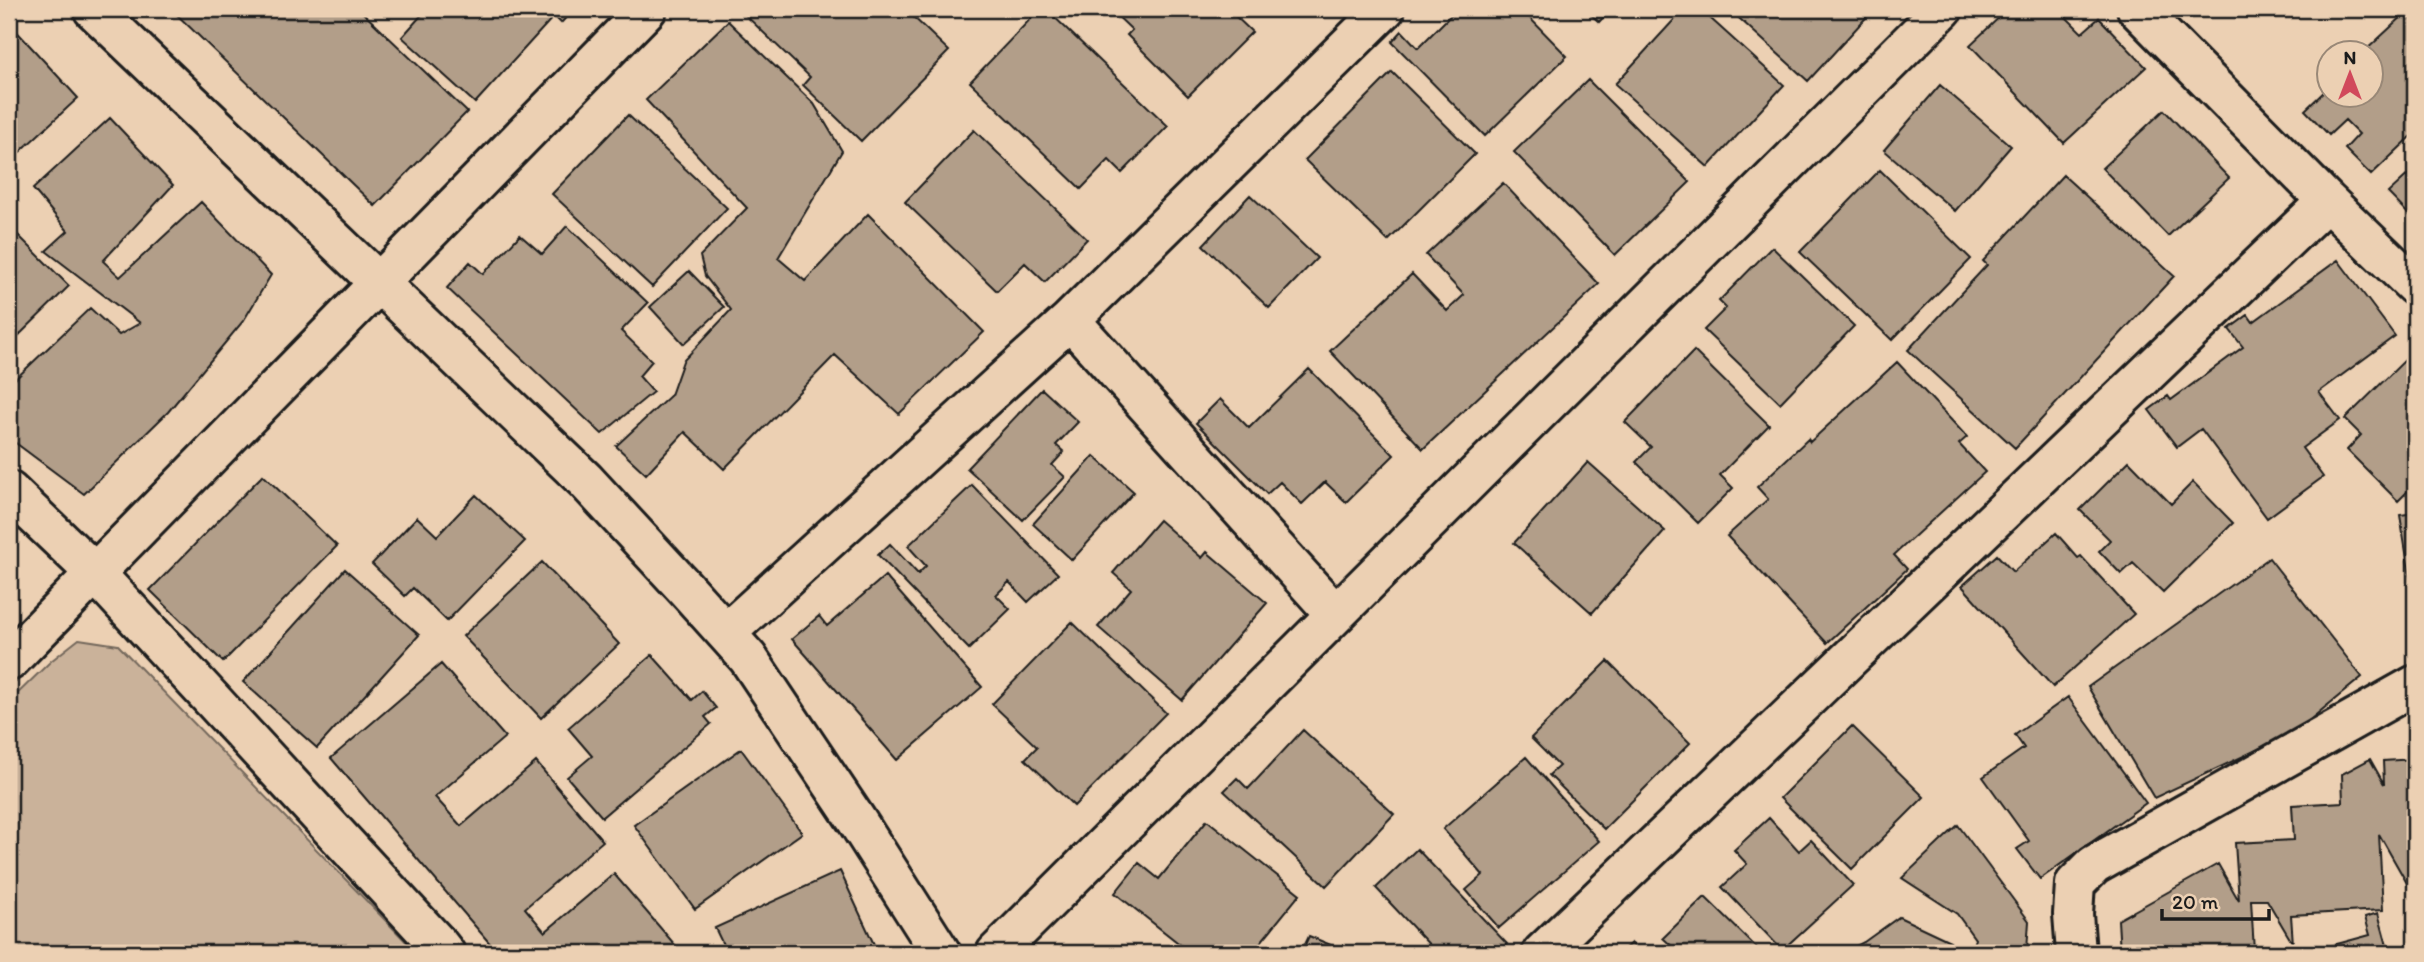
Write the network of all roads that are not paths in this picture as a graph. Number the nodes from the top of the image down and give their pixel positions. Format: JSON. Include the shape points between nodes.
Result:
{"nodes":[{"id":1,"x":93,"y":9,"type":"edge"},
{"id":2,"x":647,"y":9,"type":"edge"},
{"id":3,"x":1385,"y":9,"type":"edge"},
{"id":4,"x":1943,"y":9,"type":"edge"},
{"id":5,"x":2137,"y":9,"type":"edge"},
{"id":6,"x":2327,"y":201,"type":"junction"},
{"id":7,"x":379,"y":283,"type":"junction"},
{"id":8,"x":2415,"y":286,"type":"edge"},
{"id":9,"x":1070,"y":320,"type":"junction"},
{"id":10,"x":9,"y":491,"type":"edge"},
{"id":11,"x":95,"y":573,"type":"junction"},
{"id":12,"x":1335,"y":614,"type":"junction"},
{"id":13,"x":726,"y":634,"type":"junction"},
{"id":14,"x":9,"y":661,"type":"edge"},
{"id":15,"x":2415,"y":685,"type":"edge"},
{"id":16,"x":445,"y":953,"type":"edge"},
{"id":17,"x":941,"y":953,"type":"edge"},
{"id":18,"x":996,"y":953,"type":"edge"},
{"id":19,"x":1542,"y":953,"type":"edge"},
{"id":20,"x":2076,"y":953,"type":"edge"}],
"edges":[{"from":1,"to":7,"type":"street"},
{"from":2,"to":7,"type":"street"},
{"from":3,"to":9,"type":"street"},
{"from":4,"to":12,"type":"street"},
{"from":5,"to":6,"type":"street"},
{"from":6,"to":8,"type":"street"},
{"from":6,"to":19,"type":"street"},
{"from":7,"to":11,"type":"street"},
{"from":7,"to":13,"type":"street","via":[[585,480]]},
{"from":9,"to":12,"type":"street"},
{"from":9,"to":13,"type":"street"},
{"from":10,"to":11,"type":"street"},
{"from":11,"to":14,"type":"street"},
{"from":11,"to":16,"type":"street"},
{"from":12,"to":18,"type":"street"},
{"from":13,"to":17,"type":"street","via":[[748,658]]},
{"from":15,"to":20,"type":"street","via":[[2094,865],[2075,884]]}]}
